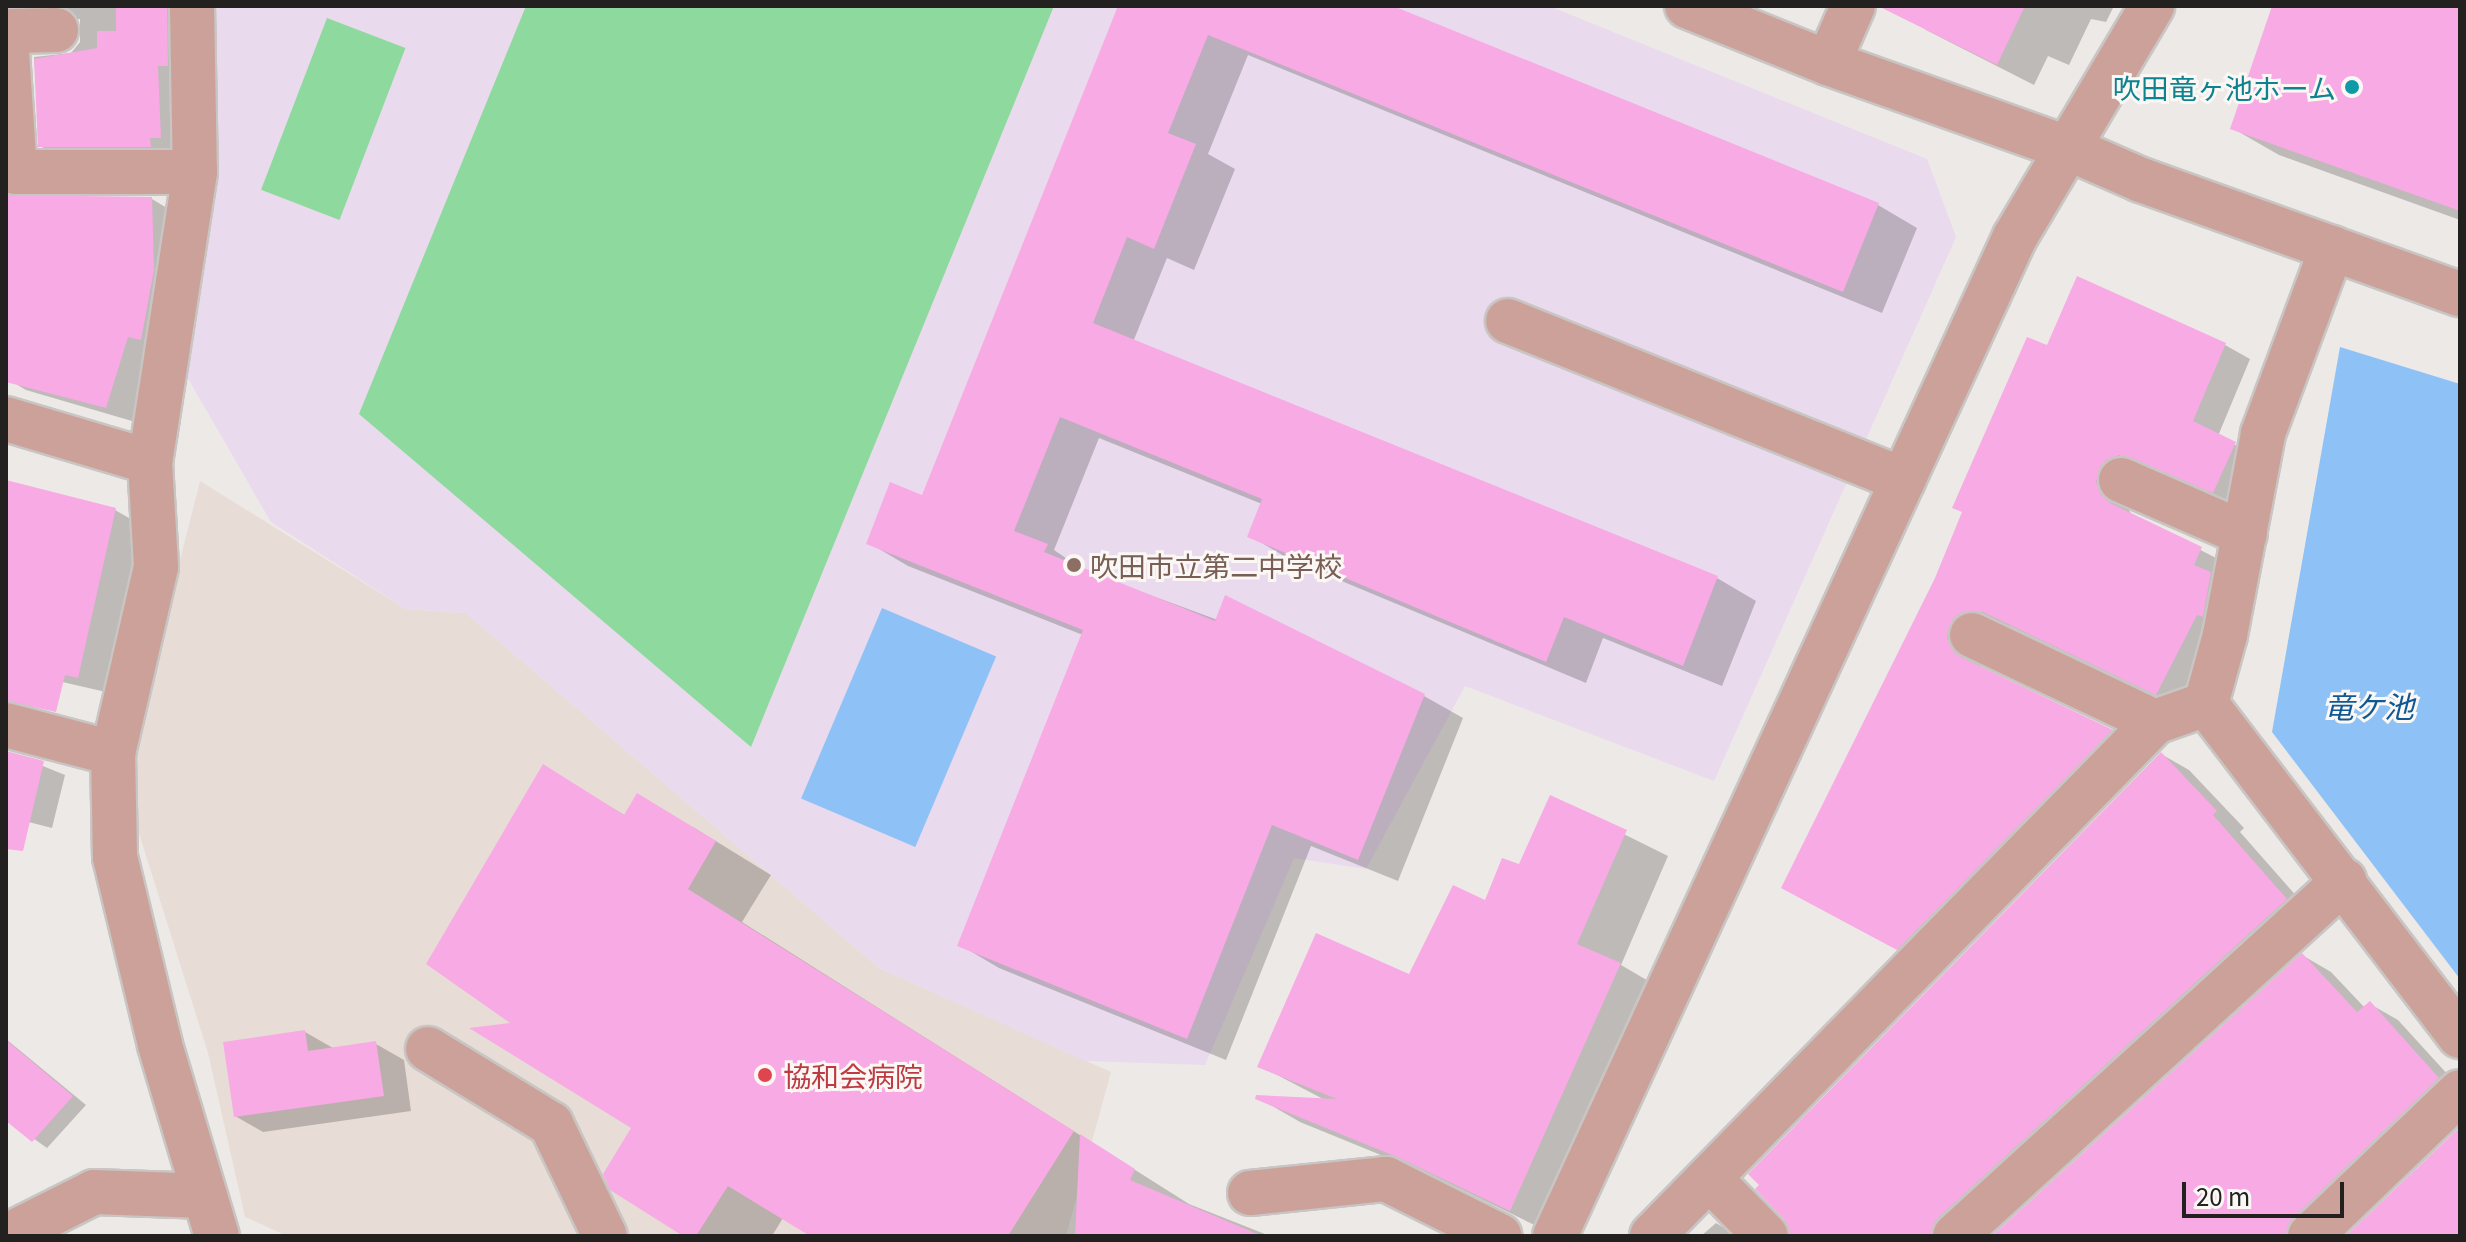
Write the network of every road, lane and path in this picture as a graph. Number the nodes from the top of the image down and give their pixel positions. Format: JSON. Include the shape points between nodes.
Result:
{"nodes":[{"id":1,"x":192,"y":6,"type":"edge"},
{"id":2,"x":1853,"y":6,"type":"edge"},
{"id":3,"x":2152,"y":6,"type":"edge"},
{"id":4,"x":1693,"y":7,"type":"edge"},
{"id":5,"x":56,"y":30,"type":"dead end"},
{"id":6,"x":6,"y":34,"type":"edge"},
{"id":7,"x":1828,"y":63,"type":"junction"},
{"id":8,"x":2070,"y":149,"type":"junction"},
{"id":9,"x":195,"y":172,"type":"junction"},
{"id":10,"x":2332,"y":248,"type":"junction"},
{"id":11,"x":2460,"y":294,"type":"edge"},
{"id":12,"x":1508,"y":321,"type":"dead end"},
{"id":13,"x":6,"y":419,"type":"edge"},
{"id":14,"x":150,"y":462,"type":"junction"},
{"id":15,"x":1903,"y":480,"type":"junction"},
{"id":16,"x":2121,"y":480,"type":"dead end"},
{"id":17,"x":2245,"y":534,"type":"junction"},
{"id":18,"x":1972,"y":635,"type":"dead end"},
{"id":19,"x":2206,"y":704,"type":"junction"},
{"id":20,"x":2155,"y":722,"type":"junction"},
{"id":21,"x":6,"y":725,"type":"edge"},
{"id":22,"x":113,"y":753,"type":"junction"},
{"id":23,"x":2344,"y":881,"type":"junction"},
{"id":24,"x":2460,"y":1036,"type":"edge"},
{"id":25,"x":428,"y":1049,"type":"dead end"},
{"id":26,"x":2460,"y":1092,"type":"edge"},
{"id":27,"x":1709,"y":1178,"type":"junction"},
{"id":28,"x":1250,"y":1193,"type":"dead end"},
{"id":29,"x":211,"y":1216,"type":"edge"},
{"id":30,"x":7,"y":1236,"type":"edge"},
{"id":31,"x":605,"y":1236,"type":"edge"},
{"id":32,"x":1500,"y":1236,"type":"edge"},
{"id":33,"x":1555,"y":1236,"type":"edge"},
{"id":34,"x":1652,"y":1236,"type":"edge"},
{"id":35,"x":1766,"y":1236,"type":"edge"},
{"id":36,"x":1955,"y":1236,"type":"edge"},
{"id":37,"x":2310,"y":1236,"type":"edge"}],
"edges":[{"from":1,"to":9,"type":"street"},
{"from":2,"to":7,"type":"street"},
{"from":3,"to":8,"type":"street"},
{"from":4,"to":7,"type":"street"},
{"from":5,"to":6,"type":"street"},
{"from":6,"to":9,"type":"street","via":[[15,172]]},
{"from":7,"to":8,"type":"street"},
{"from":8,"to":10,"type":"street"},
{"from":8,"to":15,"type":"street","via":[[2015,237]]},
{"from":9,"to":14,"type":"street"},
{"from":10,"to":11,"type":"street"},
{"from":10,"to":17,"type":"street","via":[[2263,434]]},
{"from":12,"to":15,"type":"street"},
{"from":13,"to":14,"type":"street"},
{"from":14,"to":22,"type":"street","via":[[156,567]]},
{"from":15,"to":33,"type":"street"},
{"from":16,"to":17,"type":"street"},
{"from":17,"to":19,"type":"street"},
{"from":18,"to":20,"type":"street"},
{"from":19,"to":20,"type":"street"},
{"from":19,"to":23,"type":"street"},
{"from":20,"to":27,"type":"street"},
{"from":21,"to":22,"type":"street"},
{"from":22,"to":29,"type":"street","via":[[115,857],[160,1045]]},
{"from":23,"to":24,"type":"street"},
{"from":23,"to":36,"type":"street"},
{"from":25,"to":31,"type":"street","via":[[551,1124]]},
{"from":26,"to":37,"type":"street"},
{"from":27,"to":34,"type":"street"},
{"from":27,"to":35,"type":"street"},
{"from":28,"to":32,"type":"street","via":[[1386,1179]]},
{"from":29,"to":30,"type":"street","via":[[94,1192]]}]}
